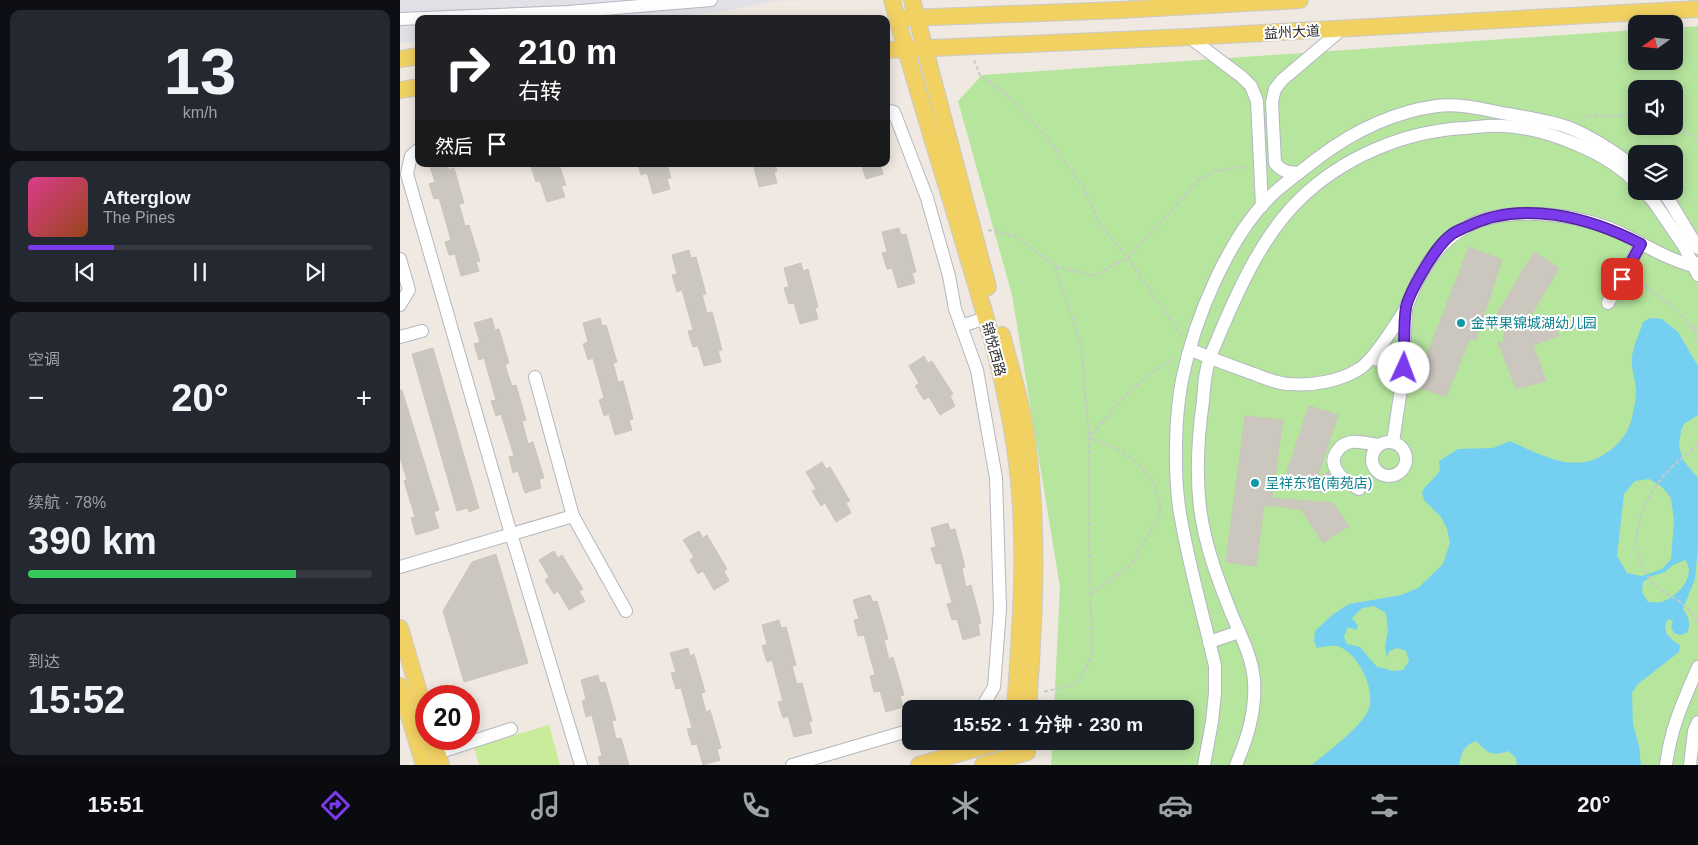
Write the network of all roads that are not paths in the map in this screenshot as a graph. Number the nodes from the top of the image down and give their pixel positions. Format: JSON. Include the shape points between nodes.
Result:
{"nodes":[{"id":1,"x":712,"y":0,"type":"edge"},
{"id":2,"x":892,"y":0,"type":"edge"},
{"id":3,"x":912,"y":0,"type":"edge"},
{"id":4,"x":1300,"y":0,"type":"edge"},
{"id":5,"x":1698,"y":9,"type":"edge"},
{"id":6,"x":567,"y":10,"type":"edge"},
{"id":7,"x":474,"y":15,"type":"edge"},
{"id":8,"x":918,"y":17,"type":"junction"},
{"id":9,"x":415,"y":18,"type":"edge"},
{"id":10,"x":400,"y":19,"type":"edge"},
{"id":11,"x":892,"y":19,"type":"edge"},
{"id":12,"x":1341,"y":30,"type":"junction"},
{"id":13,"x":1189,"y":38,"type":"junction"},
{"id":14,"x":926,"y":49,"type":"junction"},
{"id":15,"x":890,"y":50,"type":"edge"},
{"id":16,"x":906,"y":50,"type":"junction"},
{"id":17,"x":415,"y":57,"type":"edge"},
{"id":18,"x":400,"y":59,"type":"edge"},
{"id":19,"x":415,"y":88,"type":"edge"},
{"id":20,"x":400,"y":90,"type":"edge"},
{"id":21,"x":890,"y":111,"type":"edge"},
{"id":22,"x":415,"y":152,"type":"edge"},
{"id":23,"x":1628,"y":162,"type":"edge"},
{"id":24,"x":1299,"y":173,"type":"junction"},
{"id":25,"x":1628,"y":176,"type":"edge"},
{"id":26,"x":1652,"y":200,"type":"edge"},
{"id":27,"x":1668,"y":200,"type":"edge"},
{"id":28,"x":1262,"y":206,"type":"junction"},
{"id":29,"x":1641,"y":244,"type":"junction"},
{"id":30,"x":1698,"y":248,"type":"edge"},
{"id":31,"x":400,"y":259,"type":"edge"},
{"id":32,"x":1696,"y":268,"type":"edge"},
{"id":33,"x":1608,"y":303,"type":"dead end"},
{"id":34,"x":400,"y":305,"type":"edge"},
{"id":35,"x":1406,"y":306,"type":"junction"},
{"id":36,"x":986,"y":318,"type":"junction"},
{"id":37,"x":961,"y":326,"type":"junction"},
{"id":38,"x":422,"y":331,"type":"dead end"},
{"id":39,"x":400,"y":337,"type":"edge"},
{"id":40,"x":1190,"y":349,"type":"junction"},
{"id":41,"x":1210,"y":358,"type":"junction"},
{"id":42,"x":1372,"y":358,"type":"junction"},
{"id":43,"x":1404,"y":368,"type":"junction"},
{"id":44,"x":535,"y":377,"type":"dead end"},
{"id":45,"x":1393,"y":442,"type":"junction"},
{"id":46,"x":1379,"y":445,"type":"junction"},
{"id":47,"x":1359,"y":489,"type":"dead end"},
{"id":48,"x":572,"y":516,"type":"junction"},
{"id":49,"x":511,"y":534,"type":"junction"},
{"id":50,"x":400,"y":567,"type":"edge"},
{"id":51,"x":626,"y":611,"type":"dead end"},
{"id":52,"x":400,"y":628,"type":"edge"},
{"id":53,"x":1239,"y":632,"type":"junction"},
{"id":54,"x":1209,"y":642,"type":"junction"},
{"id":55,"x":1698,"y":667,"type":"edge"},
{"id":56,"x":417,"y":685,"type":"edge"},
{"id":57,"x":400,"y":686,"type":"edge"},
{"id":58,"x":986,"y":700,"type":"edge"},
{"id":59,"x":1016,"y":700,"type":"edge"},
{"id":60,"x":1029,"y":700,"type":"edge"},
{"id":61,"x":1698,"y":722,"type":"edge"},
{"id":62,"x":511,"y":729,"type":"dead end"},
{"id":63,"x":902,"y":733,"type":"edge"},
{"id":64,"x":971,"y":750,"type":"edge"},
{"id":65,"x":437,"y":752,"type":"edge"},
{"id":66,"x":1020,"y":753,"type":"edge"},
{"id":67,"x":424,"y":765,"type":"edge"},
{"id":68,"x":581,"y":765,"type":"edge"},
{"id":69,"x":792,"y":765,"type":"edge"},
{"id":70,"x":919,"y":765,"type":"edge"},
{"id":71,"x":983,"y":765,"type":"edge"},
{"id":72,"x":1204,"y":765,"type":"edge"},
{"id":73,"x":1236,"y":765,"type":"edge"},
{"id":74,"x":1666,"y":765,"type":"edge"},
{"id":75,"x":1690,"y":765,"type":"edge"}],
"edges":[{"from":1,"to":6,"type":"street"},
{"from":2,"to":11,"type":"main road","name":"锦悦西路"},
{"from":3,"to":8,"type":"main road","name":"锦悦西路"},
{"from":4,"to":8,"type":"main road"},
{"from":5,"to":12,"type":"main road","name":"益州大道"},
{"from":6,"to":7,"type":"street"},
{"from":8,"to":11,"type":"main road"},
{"from":8,"to":14,"type":"main road","name":"锦悦西路"},
{"from":9,"to":10,"type":"street"},
{"from":11,"to":16,"type":"main road","name":"锦悦西路"},
{"from":12,"to":13,"type":"main road","name":"益州大道"},
{"from":12,"to":24,"type":"street","via":[[1282,80],[1275,90],[1272,102],[1275,162],[1286,172]]},
{"from":13,"to":14,"type":"main road","name":"益州大道"},
{"from":13,"to":28,"type":"street","via":[[1251,86],[1257,100]]},
{"from":14,"to":16,"type":"main road","name":"益州大道"},
{"from":14,"to":60,"type":"main road","name":"锦悦西路","via":[[1020,402],[1028,449],[1035,580]]},
{"from":15,"to":16,"type":"main road","name":"益州大道"},
{"from":16,"to":36,"type":"main road","name":"锦悦西路"},
{"from":17,"to":18,"type":"main road"},
{"from":19,"to":20,"type":"main road"},
{"from":21,"to":37,"type":"street","via":[[894,112],[927,198]]},
{"from":22,"to":49,"type":"street","via":[[410,156],[406,174]]},
{"from":23,"to":24,"type":"street","via":[[1569,128],[1458,105],[1402,113],[1359,130]]},
{"from":24,"to":28,"type":"street"},
{"from":25,"to":41,"type":"street","via":[[1611,162],[1559,138],[1504,126],[1442,129],[1407,137],[1370,152],[1340,168],[1296,202],[1269,237],[1249,271]]},
{"from":26,"to":32,"type":"street"},
{"from":27,"to":30,"type":"street"},
{"from":28,"to":40,"type":"street","via":[[1219,272]]},
{"from":29,"to":32,"type":"street"},
{"from":29,"to":33,"type":"street"},
{"from":29,"to":35,"type":"street","via":[[1618,232],[1552,214],[1505,215],[1478,221],[1452,234],[1435,252]]},
{"from":31,"to":34,"type":"street","via":[[409,290]]},
{"from":35,"to":42,"type":"street"},
{"from":35,"to":43,"type":"street"},
{"from":36,"to":37,"type":"street"},
{"from":36,"to":59,"type":"main road","name":"锦悦西路","via":[[1008,404],[1020,494],[1023,580]]},
{"from":37,"to":58,"type":"street","via":[[977,370],[996,478],[1000,610],[994,687]]},
{"from":38,"to":39,"type":"street"},
{"from":40,"to":41,"type":"street"},
{"from":40,"to":54,"type":"street","via":[[1182,381],[1176,465],[1179,505]]},
{"from":41,"to":42,"type":"street","via":[[1289,384],[1336,379],[1360,370]]},
{"from":41,"to":53,"type":"street","via":[[1199,432],[1200,506],[1216,576]]},
{"from":42,"to":43,"type":"street"},
{"from":43,"to":45,"type":"street"},
{"from":44,"to":48,"type":"street"},
{"from":45,"to":46,"type":"street"},
{"from":45,"to":46,"type":"street","via":[[1399,445],[1406,457],[1402,471],[1396,475],[1382,474],[1372,464],[1374,450]]},
{"from":46,"to":47,"type":"street","via":[[1350,442],[1333,457],[1338,472]]},
{"from":48,"to":49,"type":"street"},
{"from":48,"to":51,"type":"street"},
{"from":49,"to":50,"type":"street"},
{"from":49,"to":68,"type":"street"},
{"from":52,"to":56,"type":"main road"},
{"from":53,"to":54,"type":"street"},
{"from":53,"to":73,"type":"street","via":[[1251,661],[1254,704],[1250,728]]},
{"from":54,"to":72,"type":"street","via":[[1215,666],[1215,692]]},
{"from":55,"to":74,"type":"street","via":[[1675,719]]},
{"from":57,"to":67,"type":"main road"},
{"from":61,"to":75,"type":"street"},
{"from":62,"to":65,"type":"street"},
{"from":63,"to":69,"type":"street"},
{"from":64,"to":70,"type":"main road"},
{"from":66,"to":71,"type":"main road"}]}
